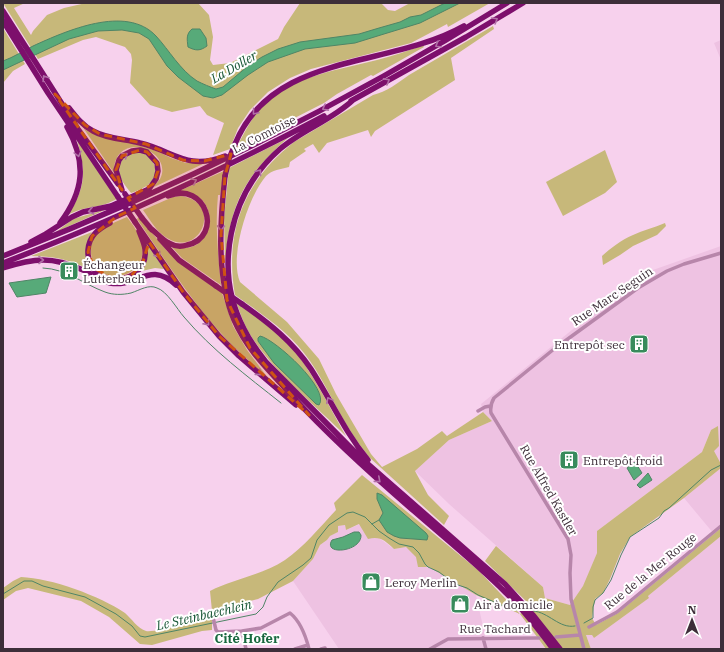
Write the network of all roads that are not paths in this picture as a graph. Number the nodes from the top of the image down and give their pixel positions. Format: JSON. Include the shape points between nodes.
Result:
{"nodes":[{"id":1,"x":507,"y":3,"type":"edge"},
{"id":2,"x":523,"y":3,"type":"edge"},
{"id":3,"x":3,"y":11,"type":"edge"},
{"id":4,"x":484,"y":18,"type":"junction"},
{"id":5,"x":3,"y":21,"type":"edge"},
{"id":6,"x":20,"y":44,"type":"junction"},
{"id":7,"x":33,"y":64,"type":"junction"},
{"id":8,"x":55,"y":94,"type":"junction"},
{"id":9,"x":353,"y":100,"type":"junction"},
{"id":10,"x":57,"y":105,"type":"junction"},
{"id":11,"x":239,"y":153,"type":"junction"},
{"id":12,"x":123,"y":192,"type":"junction"},
{"id":13,"x":158,"y":198,"type":"junction"},
{"id":14,"x":116,"y":216,"type":"junction"},
{"id":15,"x":136,"y":222,"type":"junction"},
{"id":16,"x":56,"y":228,"type":"junction"},
{"id":17,"x":150,"y":228,"type":"junction"},
{"id":18,"x":16,"y":251,"type":"junction"},
{"id":19,"x":721,"y":253,"type":"edge"},
{"id":20,"x":3,"y":256,"type":"edge"},
{"id":21,"x":3,"y":263,"type":"edge"},
{"id":22,"x":3,"y":268,"type":"edge"},
{"id":23,"x":183,"y":292,"type":"junction"},
{"id":24,"x":490,"y":406,"type":"junction"},
{"id":25,"x":478,"y":411,"type":"dead end"},
{"id":26,"x":309,"y":415,"type":"junction"},
{"id":27,"x":377,"y":471,"type":"junction"},
{"id":28,"x":721,"y":526,"type":"edge"},
{"id":29,"x":212,"y":612,"type":"dead end"},
{"id":30,"x":589,"y":627,"type":"dead end"},
{"id":31,"x":242,"y":631,"type":"junction"},
{"id":32,"x":580,"y":635,"type":"junction"},
{"id":33,"x":556,"y":637,"type":"dead end"},
{"id":34,"x":483,"y":638,"type":"junction"},
{"id":35,"x":539,"y":638,"type":"dead end"},
{"id":36,"x":309,"y":647,"type":"edge"},
{"id":37,"x":246,"y":649,"type":"edge"},
{"id":38,"x":295,"y":649,"type":"edge"},
{"id":39,"x":430,"y":649,"type":"edge"},
{"id":40,"x":486,"y":649,"type":"edge"},
{"id":41,"x":553,"y":649,"type":"edge"},
{"id":42,"x":560,"y":649,"type":"edge"},
{"id":43,"x":584,"y":649,"type":"edge"}],
"edges":[{"from":1,"to":4,"type":"highway","name":"La Comtoise"},
{"from":9,"to":2,"type":"highway","name":"La Comtoise","one_way":true},
{"from":3,"to":6,"type":"highway"},
{"from":4,"to":11,"type":"highway","name":"La Comtoise","one_way":true,"via":[[346,97]]},
{"from":4,"to":26,"type":"highway","one_way":true,"bridge":true,"via":[[476,19],[415,46],[318,72],[284,86],[262,104],[244,126],[235,144],[225,176],[222,207],[223,276],[227,300],[234,320],[262,365]]},
{"from":5,"to":6,"type":"highway"},
{"from":6,"to":7,"type":"highway"},
{"from":8,"to":7,"type":"highway","one_way":true},
{"from":7,"to":10,"type":"highway"},
{"from":8,"to":11,"type":"highway","via":[[85,126],[100,134],[146,144],[183,160],[204,161]]},
{"from":8,"to":12,"type":"highway"},
{"from":13,"to":9,"type":"highway","name":"La Comtoise","one_way":true},
{"from":27,"to":9,"type":"highway","one_way":true,"via":[[339,437],[257,351],[243,328],[231,291],[228,272],[234,221],[239,206],[258,173],[269,159],[290,141],[344,109]]},
{"from":10,"to":15,"type":"highway","bridge":true},
{"from":10,"to":16,"type":"highway","one_way":true,"via":[[75,141],[80,172],[75,199]]},
{"from":11,"to":18,"type":"highway","name":"La Comtoise","via":[[120,208]]},
{"from":12,"to":16,"type":"highway","one_way":true,"via":[[116,170],[119,160],[132,150],[148,152],[157,163],[158,171],[149,189],[111,206],[83,212]]},
{"from":12,"to":17,"type":"highway","bridge":true},
{"from":13,"to":14,"type":"highway","name":"La Comtoise"},
{"from":13,"to":17,"type":"highway","via":[[181,194],[195,197],[207,213],[206,229],[194,243],[180,246],[168,243]]},
{"from":14,"to":15,"type":"highway","via":[[95,232],[89,245],[91,263],[98,274],[106,278],[122,280],[138,270],[143,262],[145,250]]},
{"from":14,"to":21,"type":"highway","name":"La Comtoise"},
{"from":15,"to":23,"type":"highway","one_way":true},
{"from":16,"to":18,"type":"highway"},
{"from":27,"to":17,"type":"highway","one_way":true,"bridge":true,"via":[[348,434],[314,374],[296,349],[269,323],[179,260]]},
{"from":18,"to":20,"type":"highway","name":"La Comtoise"},
{"from":19,"to":24,"type":"street","name":"Rue Marc Seguin","via":[[667,271],[638,288],[554,349],[494,398]]},
{"from":22,"to":23,"type":"highway","one_way":true,"via":[[29,260],[54,260],[74,266],[109,283],[122,283],[150,275],[160,275],[169,279]]},
{"from":23,"to":26,"type":"highway","one_way":true,"via":[[210,326],[239,356]]},
{"from":24,"to":25,"type":"street"},
{"from":24,"to":32,"type":"street","name":"Rue Alfred Kastler","via":[[491,413],[568,539],[571,555],[571,599]]},
{"from":26,"to":41,"type":"highway","one_way":true,"via":[[373,476],[507,594]]},
{"from":27,"to":42,"type":"highway","via":[[504,584]]},
{"from":28,"to":30,"type":"street","name":"Rue de la Mer Rouge","via":[[617,612]]},
{"from":29,"to":31,"type":"street","via":[[218,632]]},
{"from":31,"to":36,"type":"street","via":[[261,628],[290,613],[302,629]]},
{"from":31,"to":37,"type":"street"},
{"from":32,"to":33,"type":"street"},
{"from":32,"to":43,"type":"street","name":"Rue Alfred Kastler"},
{"from":34,"to":35,"type":"street","name":"Rue Tachard"},
{"from":34,"to":39,"type":"street","name":"Rue Tachard","via":[[448,639]]},
{"from":34,"to":40,"type":"street"},
{"from":36,"to":38,"type":"street"}]}
